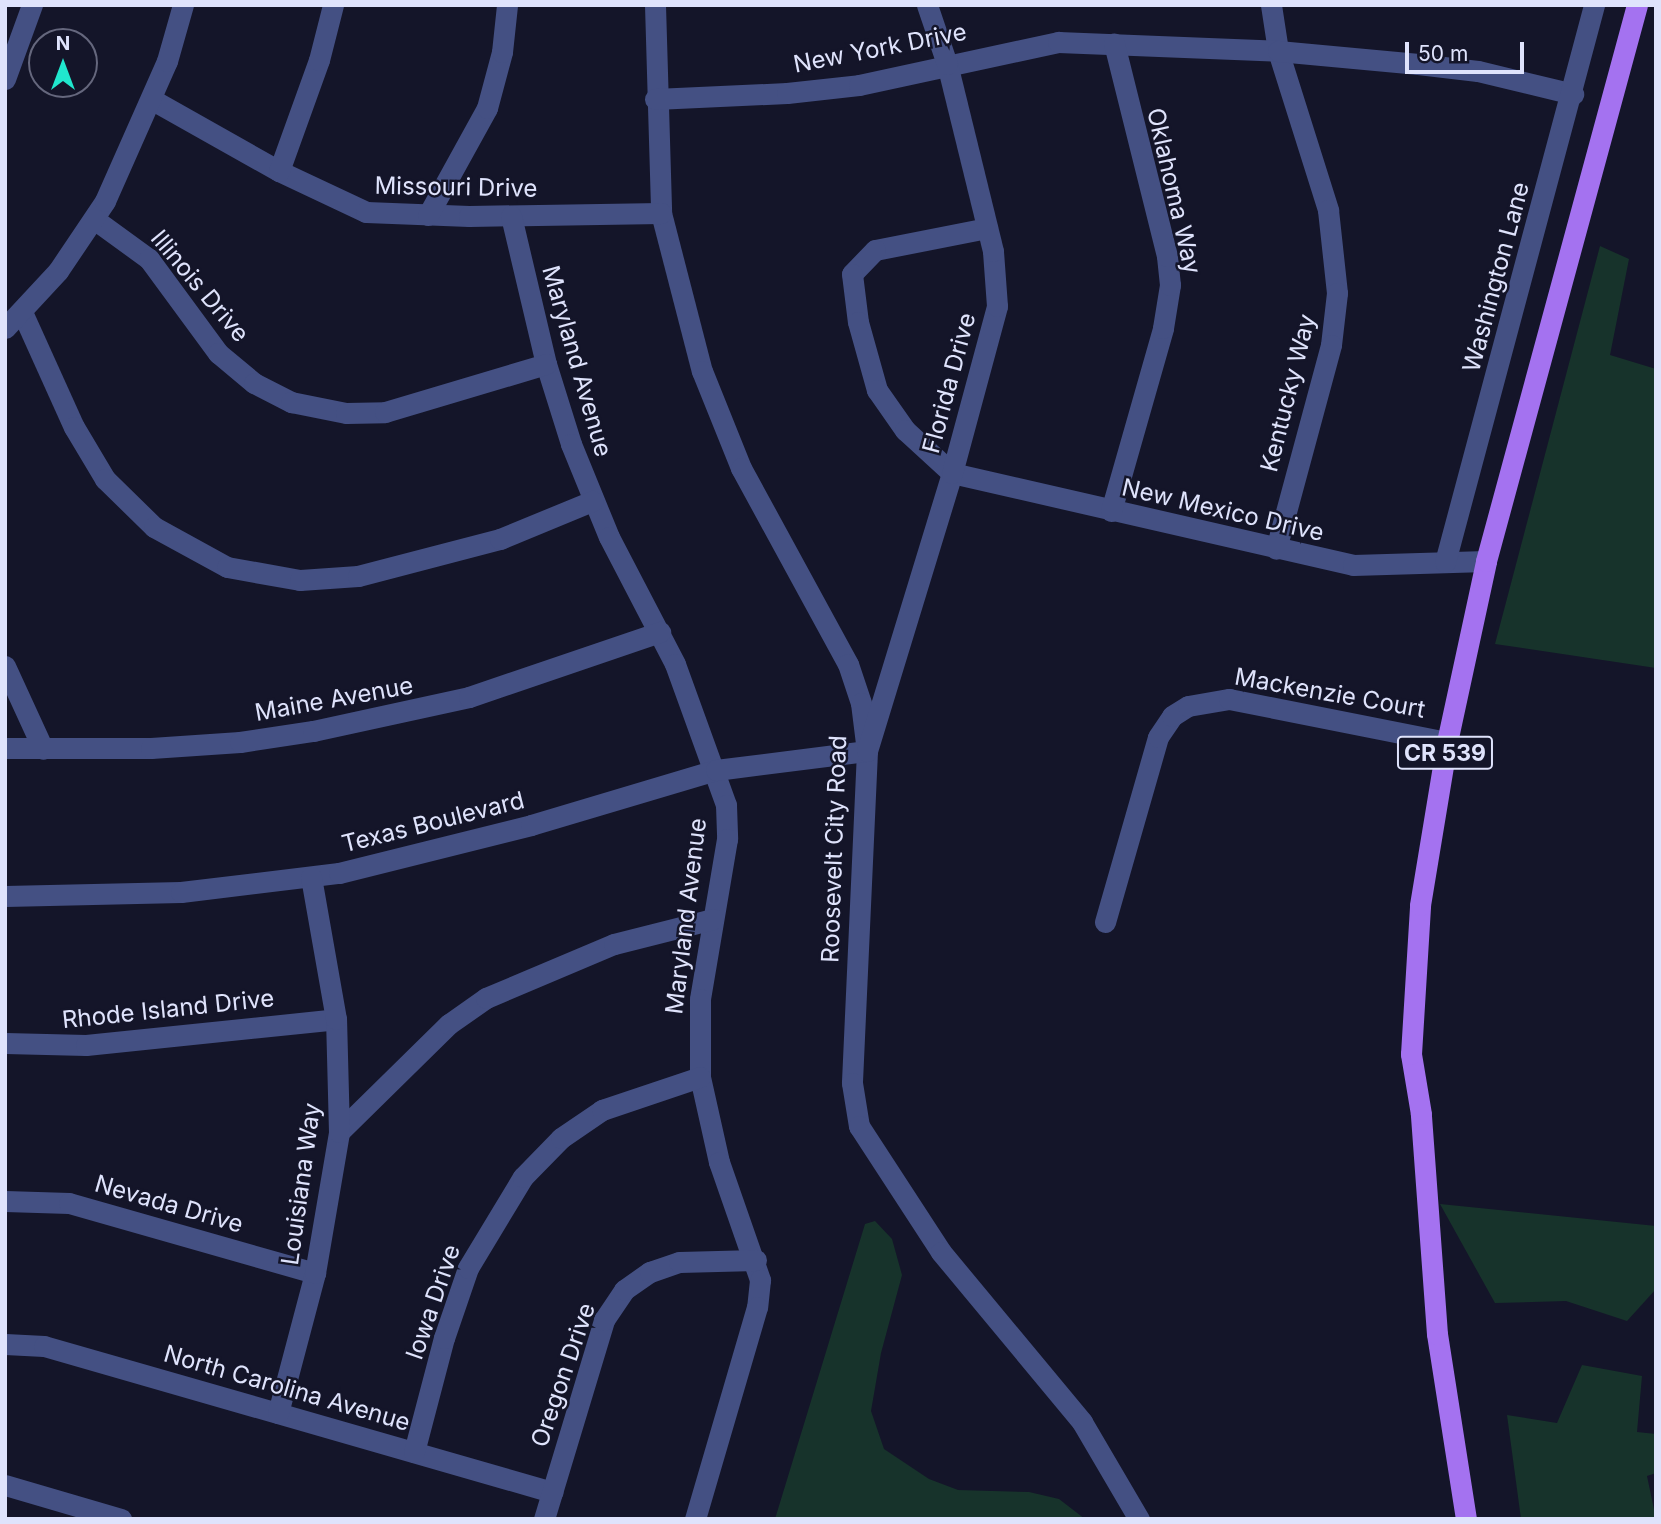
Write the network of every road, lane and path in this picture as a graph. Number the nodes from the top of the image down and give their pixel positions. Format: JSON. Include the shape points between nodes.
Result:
{"nodes":[{"id":1,"x":32,"y":5,"type":"edge"},
{"id":2,"x":183,"y":5,"type":"edge"},
{"id":3,"x":333,"y":5,"type":"edge"},
{"id":4,"x":507,"y":5,"type":"edge"},
{"id":5,"x":655,"y":5,"type":"edge"},
{"id":6,"x":927,"y":5,"type":"edge"},
{"id":7,"x":1270,"y":5,"type":"edge"},
{"id":8,"x":1594,"y":5,"type":"edge"},
{"id":9,"x":1637,"y":5,"type":"edge"},
{"id":10,"x":1114,"y":43,"type":"junction"},
{"id":11,"x":1278,"y":51,"type":"junction"},
{"id":12,"x":947,"y":64,"type":"junction"},
{"id":13,"x":5,"y":79,"type":"edge"},
{"id":14,"x":1573,"y":94,"type":"junction"},
{"id":15,"x":151,"y":99,"type":"junction"},
{"id":16,"x":655,"y":99,"type":"junction"},
{"id":17,"x":279,"y":172,"type":"junction"},
{"id":18,"x":661,"y":213,"type":"junction"},
{"id":19,"x":428,"y":215,"type":"junction"},
{"id":20,"x":511,"y":216,"type":"junction"},
{"id":21,"x":94,"y":219,"type":"junction"},
{"id":22,"x":987,"y":228,"type":"junction"},
{"id":23,"x":22,"y":312,"type":"junction"},
{"id":24,"x":5,"y":328,"type":"edge"},
{"id":25,"x":546,"y":363,"type":"junction"},
{"id":26,"x":952,"y":473,"type":"junction"},
{"id":27,"x":592,"y":500,"type":"junction"},
{"id":28,"x":1111,"y":511,"type":"junction"},
{"id":29,"x":1276,"y":549,"type":"junction"},
{"id":30,"x":1486,"y":561,"type":"junction"},
{"id":31,"x":1446,"y":562,"type":"junction"},
{"id":32,"x":660,"y":632,"type":"junction"},
{"id":33,"x":897,"y":649,"type":"junction"},
{"id":34,"x":5,"y":666,"type":"edge"},
{"id":35,"x":856,"y":682,"type":"junction"},
{"id":36,"x":1447,"y":742,"type":"junction"},
{"id":37,"x":5,"y":748,"type":"edge"},
{"id":38,"x":43,"y":749,"type":"junction"},
{"id":39,"x":867,"y":751,"type":"junction"},
{"id":40,"x":716,"y":770,"type":"junction"},
{"id":41,"x":311,"y":877,"type":"junction"},
{"id":42,"x":5,"y":896,"type":"edge"},
{"id":43,"x":713,"y":919,"type":"junction"},
{"id":44,"x":1105,"y":922,"type":"dead end"},
{"id":45,"x":336,"y":1018,"type":"junction"},
{"id":46,"x":5,"y":1043,"type":"edge"},
{"id":47,"x":700,"y":1077,"type":"junction"},
{"id":48,"x":339,"y":1132,"type":"junction"},
{"id":49,"x":5,"y":1200,"type":"edge"},
{"id":50,"x":756,"y":1260,"type":"junction"},
{"id":51,"x":315,"y":1273,"type":"junction"},
{"id":52,"x":5,"y":1344,"type":"edge"},
{"id":53,"x":278,"y":1412,"type":"junction"},
{"id":54,"x":414,"y":1452,"type":"junction"},
{"id":55,"x":5,"y":1485,"type":"edge"},
{"id":56,"x":552,"y":1492,"type":"junction"},
{"id":57,"x":121,"y":1519,"type":"edge"},
{"id":58,"x":544,"y":1519,"type":"edge"},
{"id":59,"x":695,"y":1519,"type":"edge"},
{"id":60,"x":1139,"y":1519,"type":"edge"},
{"id":61,"x":1466,"y":1519,"type":"edge"}],
"edges":[{"from":1,"to":13,"type":"street"},
{"from":2,"to":15,"type":"street"},
{"from":3,"to":17,"type":"street","via":[[319,60]]},
{"from":4,"to":19,"type":"street","via":[[500,63],[487,108]]},
{"from":5,"to":16,"type":"street","name":"Roosevelt City Road"},
{"from":6,"to":12,"type":"street","name":"Florida Drive"},
{"from":7,"to":11,"type":"street","name":"Kentucky Way"},
{"from":8,"to":14,"type":"street","name":"Washington Lane"},
{"from":9,"to":30,"type":"main road","number":"CR 539"},
{"from":10,"to":11,"type":"street","name":"New York Drive"},
{"from":10,"to":12,"type":"street","name":"New York Drive","via":[[1037,44]]},
{"from":10,"to":28,"type":"street","name":"Oklahoma Way","via":[[1167,256],[1170,285],[1163,328]]},
{"from":11,"to":14,"type":"street","name":"New York Drive","via":[[1478,71]]},
{"from":11,"to":29,"type":"street","name":"Kentucky Way","via":[[1328,210],[1337,293],[1331,345]]},
{"from":12,"to":16,"type":"street","name":"New York Drive","via":[[815,90]]},
{"from":12,"to":22,"type":"street","name":"Florida Drive"},
{"from":14,"to":31,"type":"street","name":"Washington Lane"},
{"from":15,"to":17,"type":"street","name":"Missouri Drive"},
{"from":15,"to":21,"type":"street"},
{"from":16,"to":18,"type":"street","name":"Roosevelt City Road"},
{"from":17,"to":19,"type":"street","name":"Missouri Drive","via":[[356,209]]},
{"from":18,"to":20,"type":"street","name":"Missouri Drive"},
{"from":18,"to":35,"type":"street","name":"Roosevelt City Road","via":[[717,415]]},
{"from":19,"to":20,"type":"street","name":"Missouri Drive"},
{"from":20,"to":25,"type":"street","name":"Maryland Avenue"},
{"from":21,"to":23,"type":"street"},
{"from":21,"to":25,"type":"street","name":"Illinois Drive","via":[[149,259],[218,353],[254,383],[291,402],[346,413],[385,412]]},
{"from":22,"to":26,"type":"street","name":"Florida Drive","via":[[996,272],[995,321]]},
{"from":22,"to":26,"type":"street","via":[[882,248],[865,256],[852,274],[858,322],[877,390],[905,430]]},
{"from":23,"to":24,"type":"street"},
{"from":23,"to":27,"type":"street","via":[[74,427],[105,479],[154,527],[227,567],[300,580],[358,576],[489,542]]},
{"from":25,"to":27,"type":"street","name":"Maryland Avenue"},
{"from":26,"to":28,"type":"street","name":"New Mexico Drive"},
{"from":26,"to":33,"type":"street","name":"Florida Drive"},
{"from":27,"to":32,"type":"street","name":"Maryland Avenue"},
{"from":28,"to":29,"type":"street","name":"New Mexico Drive"},
{"from":29,"to":31,"type":"street","name":"New Mexico Drive","via":[[1353,565]]},
{"from":30,"to":31,"type":"street","name":"New Mexico Drive"},
{"from":30,"to":36,"type":"main road","number":"CR 539"},
{"from":32,"to":38,"type":"street","name":"Maine Avenue","via":[[469,697],[373,720],[240,742]]},
{"from":32,"to":40,"type":"street","name":"Maryland Avenue"},
{"from":33,"to":35,"type":"street","name":"Florida Drive","via":[[881,672]]},
{"from":33,"to":39,"type":"street","name":"Florida Drive"},
{"from":34,"to":38,"type":"street"},
{"from":35,"to":39,"type":"street","name":"Roosevelt City Road"},
{"from":36,"to":44,"type":"street","name":"Mackenzie Court","via":[[1229,699],[1188,706],[1172,716],[1158,737]]},
{"from":36,"to":61,"type":"main road","number":"CR 539","via":[[1420,905],[1411,1054],[1421,1114],[1437,1334]]},
{"from":37,"to":38,"type":"street","name":"Maine Avenue"},
{"from":39,"to":40,"type":"street","name":"Texas Boulevard"},
{"from":39,"to":60,"type":"street","name":"Roosevelt City Road","via":[[852,1083],[859,1126],[941,1252],[1082,1422]]},
{"from":40,"to":41,"type":"street","name":"Texas Boulevard","via":[[531,825]]},
{"from":40,"to":43,"type":"street","name":"Maryland Avenue","via":[[727,822]]},
{"from":41,"to":42,"type":"street","name":"Texas Boulevard","via":[[150,894]]},
{"from":41,"to":45,"type":"street","name":"Louisiana Way"},
{"from":43,"to":47,"type":"street","name":"Maryland Avenue","via":[[700,999]]},
{"from":43,"to":48,"type":"street","via":[[614,944],[486,999],[449,1024]]},
{"from":45,"to":46,"type":"street","name":"Rhode Island Drive","via":[[86,1045]]},
{"from":45,"to":48,"type":"street","name":"Louisiana Way"},
{"from":47,"to":50,"type":"street","name":"Maryland Avenue","via":[[723,1175]]},
{"from":47,"to":54,"type":"street","name":"Iowa Drive","via":[[602,1110],[561,1138],[523,1177],[468,1268]]},
{"from":48,"to":51,"type":"street","name":"Louisiana Way"},
{"from":49,"to":51,"type":"street","name":"Nevada Drive","via":[[69,1203]]},
{"from":50,"to":56,"type":"street","name":"Oregon Drive","via":[[679,1262],[650,1272],[624,1290],[604,1320]]},
{"from":50,"to":59,"type":"street","name":"Maryland Avenue","via":[[760,1280],[757,1307]]},
{"from":51,"to":53,"type":"street","name":"Louisiana Way"},
{"from":52,"to":53,"type":"street","name":"North Carolina Avenue","via":[[44,1346]]},
{"from":53,"to":54,"type":"street","name":"North Carolina Avenue"},
{"from":54,"to":56,"type":"street","name":"North Carolina Avenue"},
{"from":55,"to":57,"type":"street"},
{"from":56,"to":58,"type":"street","name":"Oregon Drive"}]}
